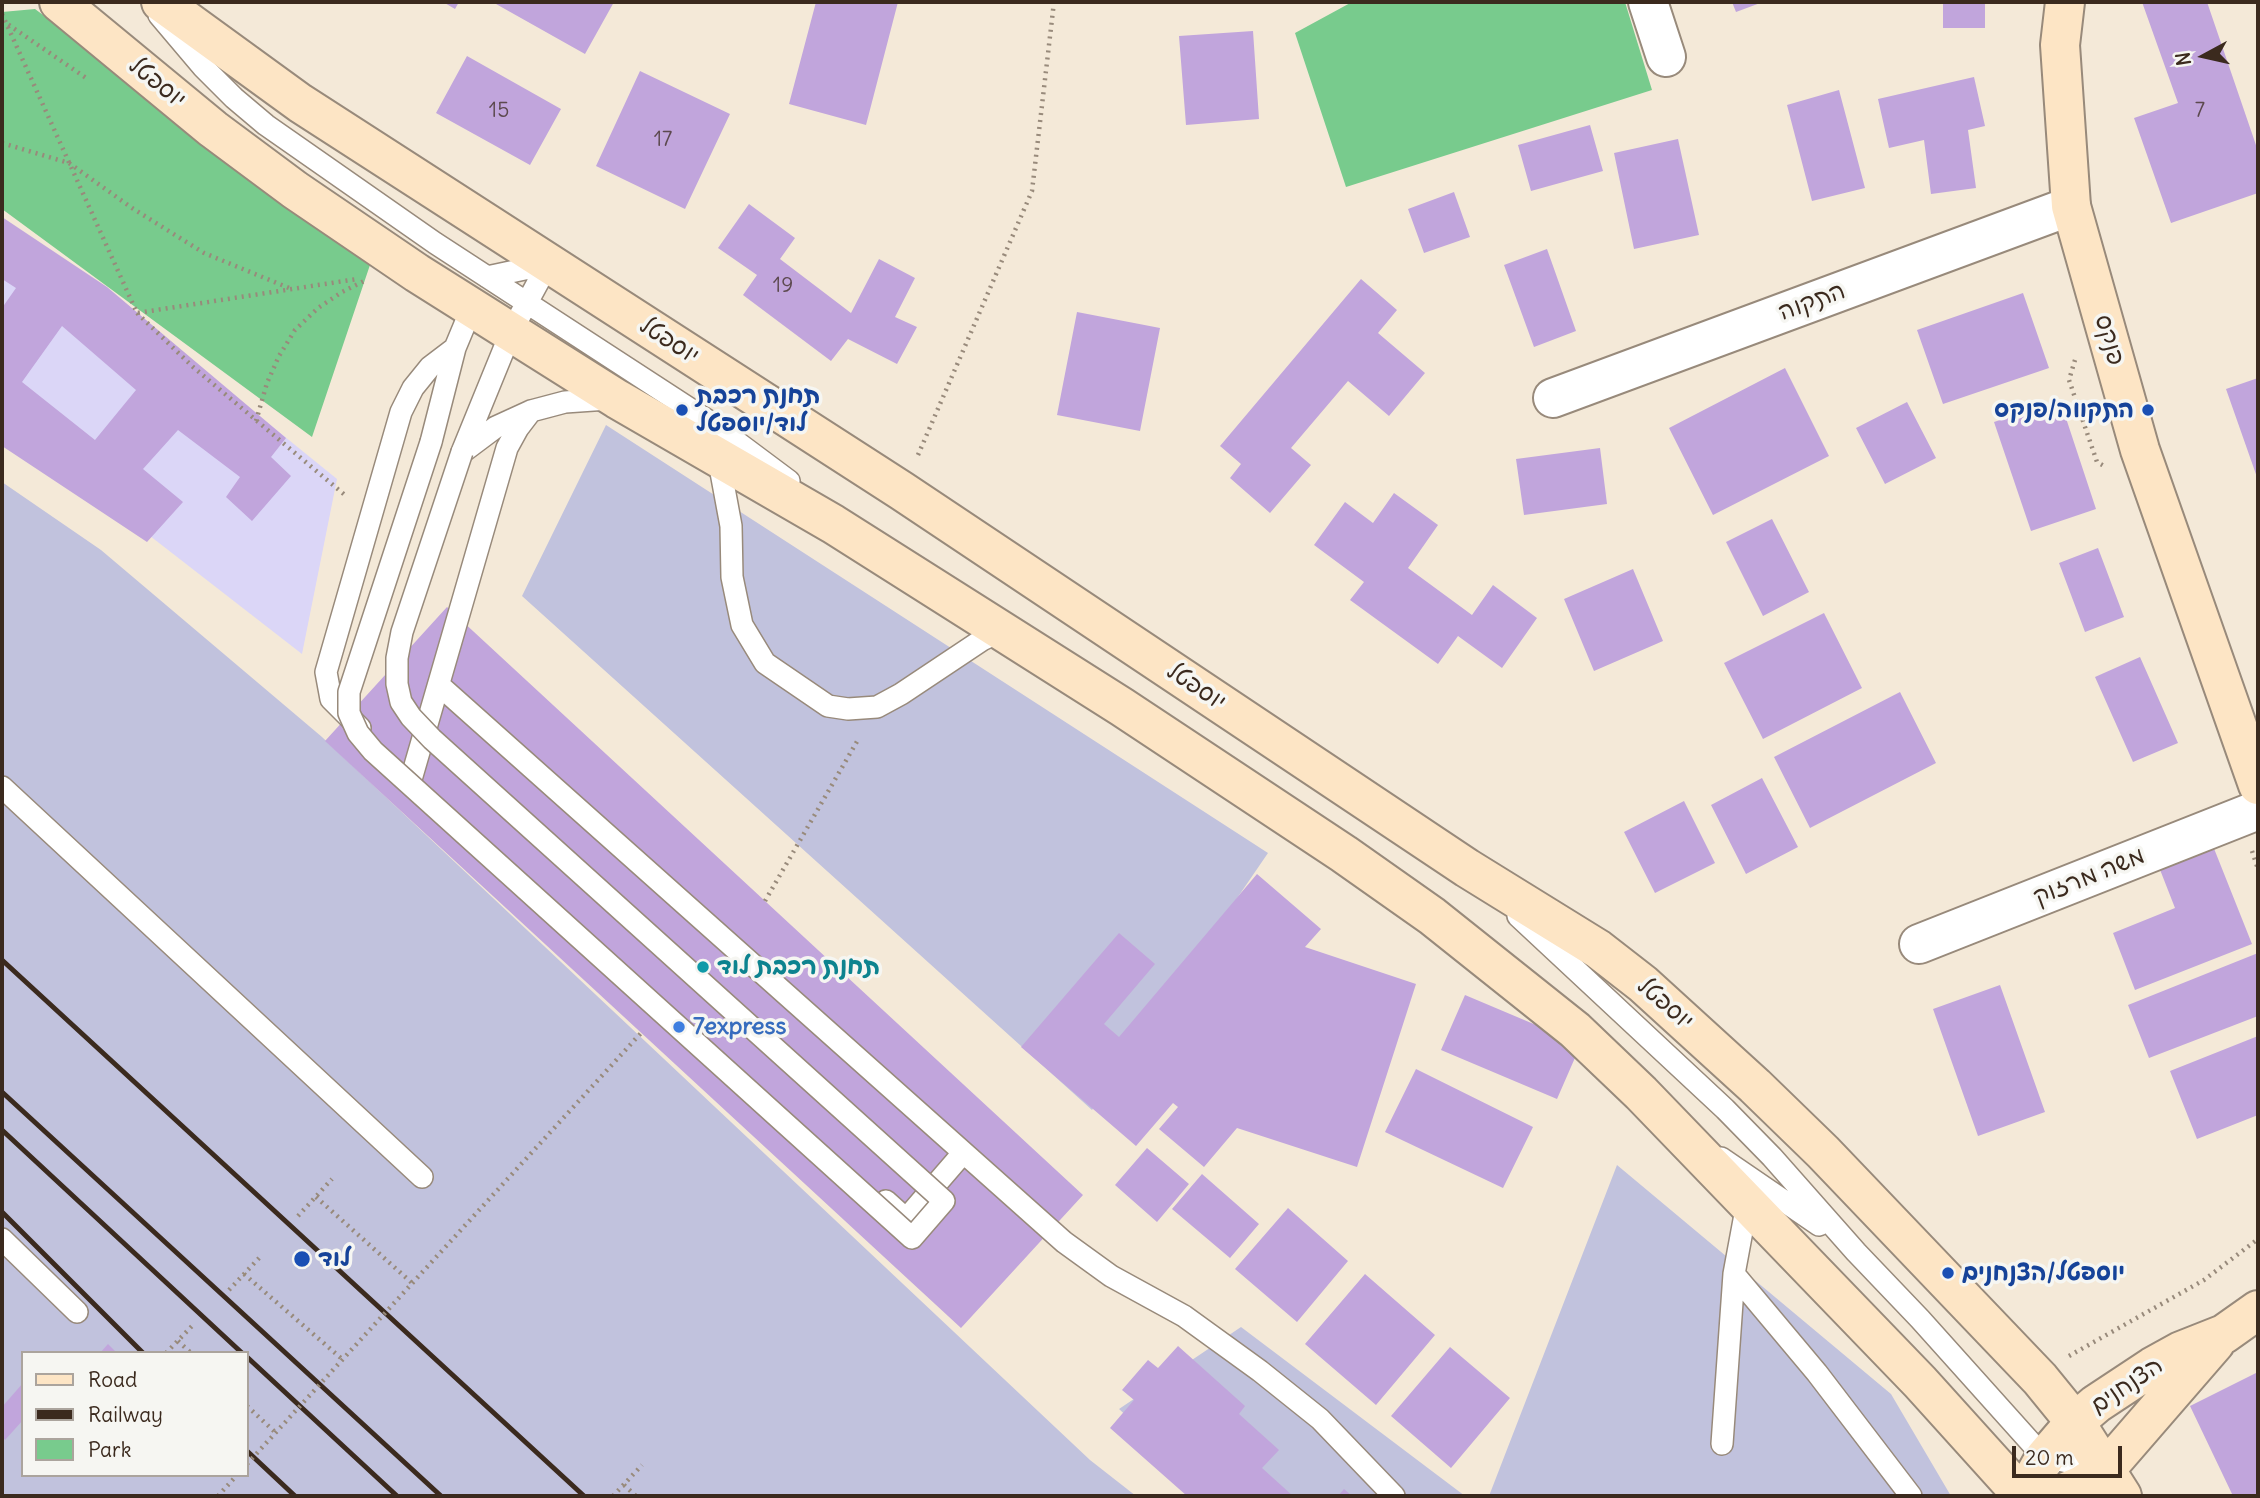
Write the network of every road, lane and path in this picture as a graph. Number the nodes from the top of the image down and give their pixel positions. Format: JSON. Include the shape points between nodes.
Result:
{"nodes":[{"id":1,"x":59,"y":2,"type":"edge"},
{"id":2,"x":148,"y":2,"type":"edge"},
{"id":3,"x":161,"y":2,"type":"edge"},
{"id":4,"x":1054,"y":2,"type":"edge"},
{"id":5,"x":1648,"y":2,"type":"edge"},
{"id":6,"x":2065,"y":2,"type":"edge"},
{"id":7,"x":2,"y":14,"type":"edge"},
{"id":8,"x":1666,"y":57,"type":"dead end"},
{"id":9,"x":2,"y":143,"type":"edge"},
{"id":10,"x":69,"y":163,"type":"junction"},
{"id":11,"x":2071,"y":206,"type":"junction"},
{"id":12,"x":548,"y":264,"type":"junction"},
{"id":13,"x":290,"y":289,"type":"junction"},
{"id":14,"x":480,"y":292,"type":"junction"},
{"id":15,"x":137,"y":313,"type":"junction"},
{"id":16,"x":519,"y":317,"type":"junction"},
{"id":17,"x":455,"y":348,"type":"junction"},
{"id":18,"x":1553,"y":398,"type":"dead end"},
{"id":19,"x":617,"y":399,"type":"junction"},
{"id":20,"x":531,"y":411,"type":"junction"},
{"id":21,"x":256,"y":421,"type":"junction"},
{"id":22,"x":462,"y":452,"type":"junction"},
{"id":23,"x":718,"y":456,"type":"junction"},
{"id":24,"x":902,"y":491,"type":"junction"},
{"id":25,"x":371,"y":516,"type":"junction"},
{"id":26,"x":833,"y":524,"type":"junction"},
{"id":27,"x":1001,"y":631,"type":"junction"},
{"id":28,"x":439,"y":685,"type":"junction"},
{"id":29,"x":877,"y":707,"type":"junction"},
{"id":30,"x":412,"y":776,"type":"junction"},
{"id":31,"x":2258,"y":785,"type":"edge"},
{"id":32,"x":2,"y":787,"type":"edge"},
{"id":33,"x":2258,"y":810,"type":"edge"},
{"id":34,"x":1467,"y":868,"type":"junction"},
{"id":35,"x":765,"y":901,"type":"dead end"},
{"id":36,"x":1919,"y":944,"type":"dead end"},
{"id":37,"x":641,"y":1033,"type":"dead end"},
{"id":38,"x":1678,"y":1132,"type":"junction"},
{"id":39,"x":962,"y":1153,"type":"junction"},
{"id":40,"x":422,"y":1177,"type":"dead end"},
{"id":41,"x":332,"y":1179,"type":"dead end"},
{"id":42,"x":316,"y":1197,"type":"junction"},
{"id":43,"x":1747,"y":1204,"type":"junction"},
{"id":44,"x":299,"y":1216,"type":"dead end"},
{"id":45,"x":2,"y":1239,"type":"edge"},
{"id":46,"x":2258,"y":1239,"type":"edge"},
{"id":47,"x":1856,"y":1252,"type":"junction"},
{"id":48,"x":260,"y":1257,"type":"dead end"},
{"id":49,"x":244,"y":1274,"type":"junction"},
{"id":50,"x":1734,"y":1274,"type":"junction"},
{"id":51,"x":412,"y":1283,"type":"junction"},
{"id":52,"x":229,"y":1290,"type":"dead end"},
{"id":53,"x":2258,"y":1310,"type":"edge"},
{"id":54,"x":77,"y":1312,"type":"dead end"},
{"id":55,"x":192,"y":1326,"type":"dead end"},
{"id":56,"x":2224,"y":1334,"type":"junction"},
{"id":57,"x":178,"y":1341,"type":"junction"},
{"id":58,"x":168,"y":1351,"type":"edge"},
{"id":59,"x":189,"y":1351,"type":"edge"},
{"id":60,"x":342,"y":1359,"type":"junction"},
{"id":61,"x":2060,"y":1362,"type":"dead end"},
{"id":62,"x":248,"y":1407,"type":"edge"},
{"id":63,"x":2075,"y":1422,"type":"junction"},
{"id":64,"x":276,"y":1433,"type":"junction"},
{"id":65,"x":1722,"y":1444,"type":"dead end"},
{"id":66,"x":2045,"y":1457,"type":"junction"},
{"id":67,"x":248,"y":1463,"type":"edge"},
{"id":68,"x":642,"y":1465,"type":"dead end"},
{"id":69,"x":235,"y":1477,"type":"edge"},
{"id":70,"x":2113,"y":1483,"type":"edge"},
{"id":71,"x":624,"y":1485,"type":"junction"},
{"id":72,"x":2068,"y":1494,"type":"edge"},
{"id":73,"x":218,"y":1496,"type":"edge"},
{"id":74,"x":613,"y":1496,"type":"edge"},
{"id":75,"x":636,"y":1496,"type":"edge"},
{"id":76,"x":1394,"y":1496,"type":"edge"},
{"id":77,"x":1911,"y":1496,"type":"edge"},
{"id":78,"x":2026,"y":1496,"type":"edge"}],
"edges":[{"from":1,"to":14,"type":"main road","name":"יוספטל","via":[[285,183],[417,273]]},
{"from":2,"to":14,"type":"lane","via":[[234,98]]},
{"from":3,"to":12,"type":"main road","name":"יוספטל","via":[[300,103]]},
{"from":4,"to":24,"type":"path","via":[[1032,191]]},
{"from":5,"to":8,"type":"street"},
{"from":6,"to":11,"type":"main road","name":"פנקס","via":[[2060,45]]},
{"from":7,"to":10,"type":"path"},
{"from":9,"to":10,"type":"path"},
{"from":10,"to":13,"type":"path","via":[[204,253]]},
{"from":10,"to":15,"type":"path"},
{"from":11,"to":18,"type":"street","name":"התקוה"},
{"from":11,"to":31,"type":"main road","name":"פנקס","via":[[2140,450]]},
{"from":12,"to":14,"type":"lane"},
{"from":12,"to":16,"type":"lane"},
{"from":12,"to":24,"type":"main road","name":"יוספטל"},
{"from":13,"to":15,"type":"path"},
{"from":13,"to":21,"type":"path","via":[[375,277],[342,292],[295,330],[267,383]]},
{"from":14,"to":16,"type":"main road","name":"יוספטל"},
{"from":14,"to":17,"type":"lane"},
{"from":15,"to":21,"type":"path"},
{"from":16,"to":19,"type":"main road","name":"יוספטל"},
{"from":16,"to":22,"type":"lane"},
{"from":16,"to":26,"type":"lane","via":[[739,442],[788,480]]},
{"from":17,"to":22,"type":"lane","bridge":true,"via":[[431,442],[349,692],[349,713],[358,733],[912,1238],[944,1201],[432,739],[401,702],[397,658],[402,632]]},
{"from":17,"to":25,"type":"lane","via":[[413,388],[401,412]]},
{"from":19,"to":20,"type":"lane","via":[[583,399]]},
{"from":19,"to":23,"type":"main road","name":"יוספטל"},
{"from":20,"to":22,"type":"lane","via":[[496,427]]},
{"from":20,"to":28,"type":"lane","via":[[507,448]]},
{"from":21,"to":25,"type":"path"},
{"from":23,"to":26,"type":"main road","name":"יוספטל"},
{"from":23,"to":29,"type":"lane","via":[[742,625],[765,663],[828,706]]},
{"from":24,"to":34,"type":"main road","name":"יוספטל"},
{"from":25,"to":30,"type":"lane","via":[[326,672],[327,687],[337,707]]},
{"from":26,"to":27,"type":"main road","name":"יוספטל"},
{"from":27,"to":29,"type":"lane"},
{"from":27,"to":38,"type":"main road","name":"יוספטל","via":[[1344,853],[1432,916],[1576,1030]]},
{"from":28,"to":30,"type":"lane"},
{"from":28,"to":39,"type":"lane"},
{"from":29,"to":35,"type":"path"},
{"from":30,"to":39,"type":"lane","via":[[906,1219]]},
{"from":32,"to":40,"type":"lane"},
{"from":33,"to":36,"type":"street","name":"משה מרזוק"},
{"from":34,"to":47,"type":"lane","via":[[1725,1109]]},
{"from":34,"to":63,"type":"main road","name":"יוספטל","via":[[1598,949],[1684,1019],[1822,1153],[2040,1379]]},
{"from":37,"to":51,"type":"path","bridge":true},
{"from":38,"to":43,"type":"main road","name":"יוספטל"},
{"from":38,"to":47,"type":"lane","via":[[1741,1170]]},
{"from":39,"to":76,"type":"lane","via":[[1064,1242],[1111,1276],[1184,1316],[1260,1371],[1320,1419]]},
{"from":41,"to":42,"type":"path"},
{"from":42,"to":44,"type":"path"},
{"from":42,"to":51,"type":"path"},
{"from":43,"to":50,"type":"lane"},
{"from":43,"to":78,"type":"main road","name":"יוספטל"},
{"from":45,"to":54,"type":"lane"},
{"from":46,"to":61,"type":"path","via":[[2204,1280]]},
{"from":47,"to":66,"type":"lane"},
{"from":48,"to":49,"type":"path"},
{"from":49,"to":52,"type":"path"},
{"from":49,"to":60,"type":"path"},
{"from":50,"to":65,"type":"lane"},
{"from":50,"to":77,"type":"lane"},
{"from":51,"to":60,"type":"path","bridge":true},
{"from":53,"to":56,"type":"main road","name":"הצנחנים"},
{"from":55,"to":57,"type":"path"},
{"from":56,"to":63,"type":"main road","name":"הצנחנים","via":[[2152,1367]]},
{"from":56,"to":70,"type":"main road","name":"הצנחנים"},
{"from":57,"to":58,"type":"path"},
{"from":57,"to":59,"type":"path"},
{"from":60,"to":64,"type":"path","bridge":true},
{"from":62,"to":64,"type":"path"},
{"from":63,"to":66,"type":"main road","name":"הצנחנים"},
{"from":63,"to":70,"type":"main road","name":"יוספטל"},
{"from":64,"to":67,"type":"path","bridge":true},
{"from":66,"to":70,"type":"lane"},
{"from":66,"to":72,"type":"lane"},
{"from":66,"to":78,"type":"main road","name":"הצנחנים"},
{"from":68,"to":71,"type":"path"},
{"from":69,"to":73,"type":"path"},
{"from":70,"to":72,"type":"main road","name":"הצנחנים"},
{"from":71,"to":74,"type":"path"},
{"from":71,"to":75,"type":"path"}]}
